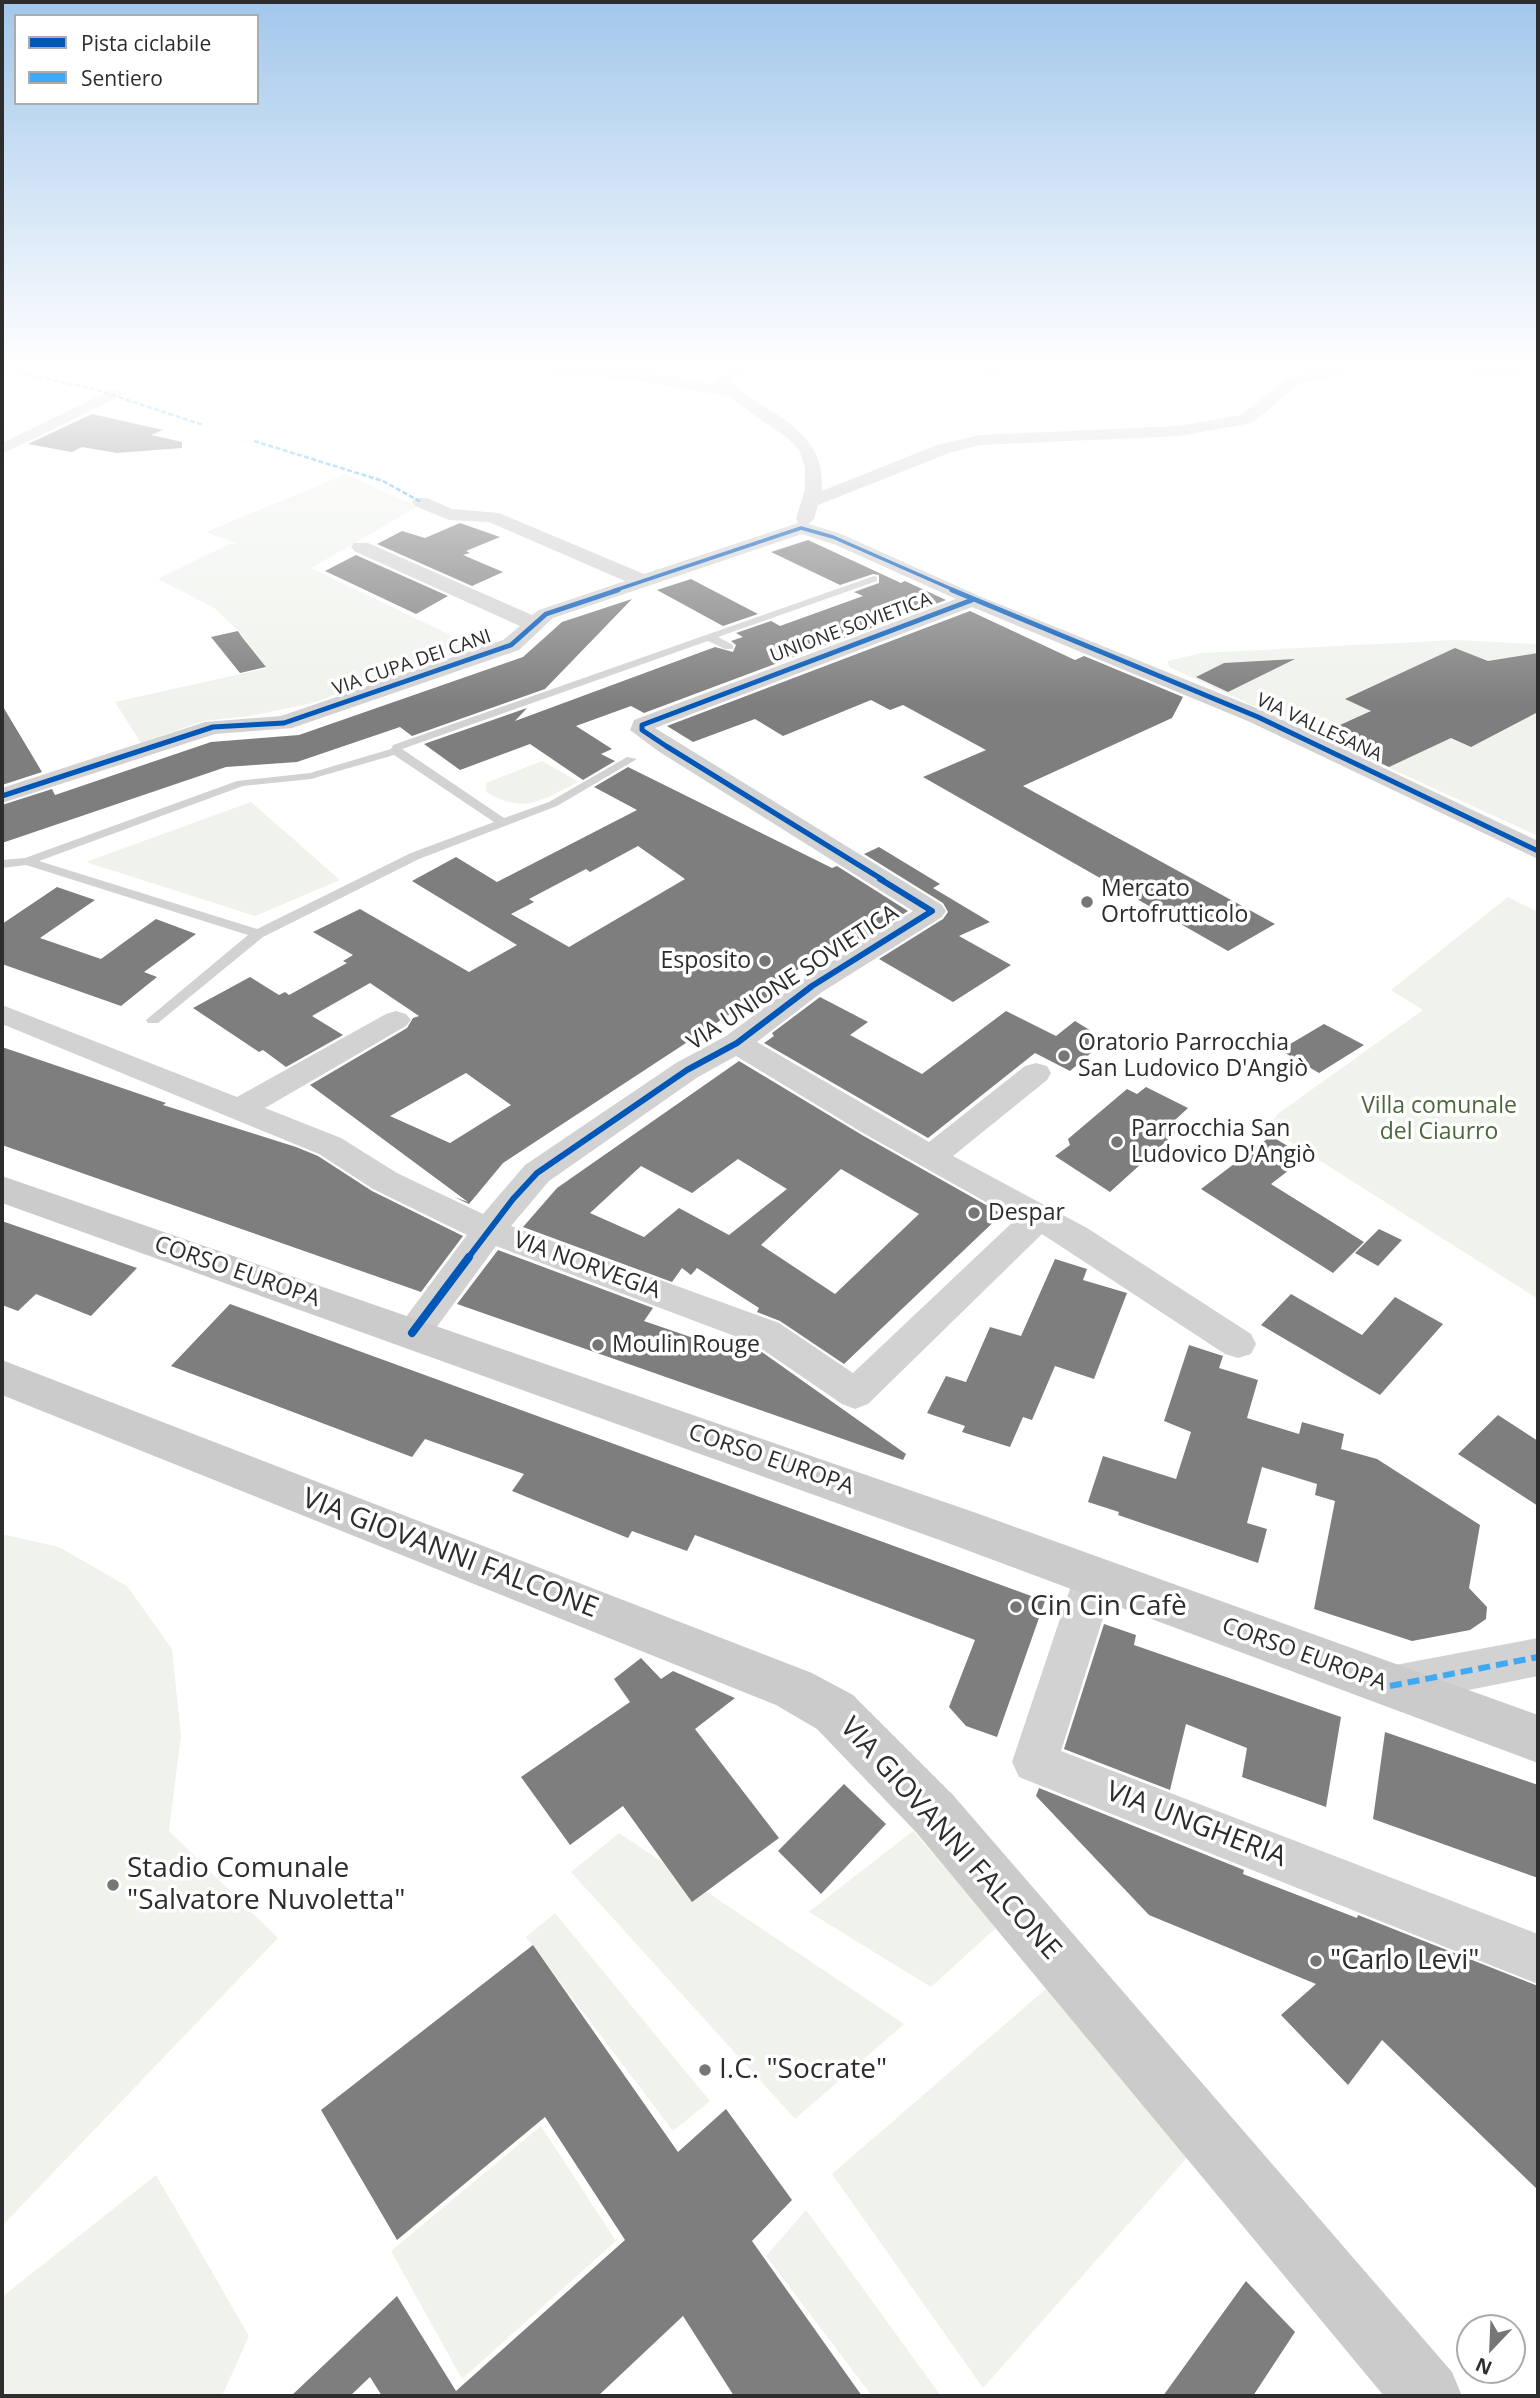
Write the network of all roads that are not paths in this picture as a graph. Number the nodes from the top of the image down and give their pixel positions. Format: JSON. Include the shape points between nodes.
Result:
{"nodes":[{"id":1,"x":813,"y":481,"type":"edge"},
{"id":2,"x":863,"y":481,"type":"edge"},
{"id":3,"x":812,"y":501,"type":"junction"},
{"id":4,"x":421,"y":502,"type":"dead end"},
{"id":5,"x":801,"y":528,"type":"junction"},
{"id":6,"x":361,"y":547,"type":"dead end"},
{"id":7,"x":874,"y":579,"type":"dead end"},
{"id":8,"x":643,"y":581,"type":"junction"},
{"id":9,"x":972,"y":600,"type":"junction"},
{"id":10,"x":534,"y":624,"type":"junction"},
{"id":11,"x":709,"y":637,"type":"junction"},
{"id":12,"x":1081,"y":645,"type":"junction"},
{"id":13,"x":729,"y":647,"type":"dead end"},
{"id":14,"x":742,"y":685,"type":"joint"},
{"id":15,"x":397,"y":751,"type":"junction"},
{"id":16,"x":631,"y":759,"type":"dead end"},
{"id":17,"x":2,"y":796,"type":"edge"},
{"id":18,"x":503,"y":823,"type":"junction"},
{"id":19,"x":1538,"y":851,"type":"edge"},
{"id":20,"x":27,"y":861,"type":"junction"},
{"id":21,"x":2,"y":864,"type":"edge"},
{"id":22,"x":258,"y":934,"type":"junction"},
{"id":23,"x":2,"y":1014,"type":"edge"},
{"id":24,"x":153,"y":1020,"type":"dead end"},
{"id":25,"x":396,"y":1020,"type":"dead end"},
{"id":26,"x":737,"y":1043,"type":"junction"},
{"id":27,"x":1036,"y":1073,"type":"dead end"},
{"id":28,"x":240,"y":1109,"type":"junction"},
{"id":29,"x":931,"y":1157,"type":"junction"},
{"id":30,"x":2,"y":1189,"type":"edge"},
{"id":31,"x":1040,"y":1216,"type":"junction"},
{"id":32,"x":489,"y":1231,"type":"junction"},
{"id":33,"x":412,"y":1333,"type":"junction"},
{"id":34,"x":1238,"y":1344,"type":"dead end"},
{"id":35,"x":2,"y":1377,"type":"edge"},
{"id":36,"x":1095,"y":1577,"type":"junction"},
{"id":37,"x":1538,"y":1657,"type":"edge"},
{"id":38,"x":1390,"y":1686,"type":"junction"},
{"id":39,"x":1538,"y":1740,"type":"edge"},
{"id":40,"x":1538,"y":1959,"type":"edge"},
{"id":41,"x":1428,"y":2396,"type":"edge"}],
"edges":[{"from":1,"to":3,"type":"street"},
{"from":2,"to":3,"type":"street"},
{"from":3,"to":5,"type":"street"},
{"from":4,"to":8,"type":"street","via":[[449,514],[492,517]]},
{"from":5,"to":8,"type":"street","name":"VIA CUPA DEI CANI"},
{"from":5,"to":9,"type":"street","via":[[829,535]]},
{"from":5,"to":12,"type":"street","via":[[833,530],[960,579],[1058,628]]},
{"from":6,"to":10,"type":"street"},
{"from":7,"to":11,"type":"lane"},
{"from":8,"to":10,"type":"street","name":"VIA CUPA DEI CANI","via":[[545,614]]},
{"from":9,"to":12,"type":"street"},
{"from":9,"to":14,"type":"street","name":"UNIONE SOVIETICA"},
{"from":10,"to":17,"type":"street","name":"VIA CUPA DEI CANI","via":[[511,645],[284,723],[213,727]]},
{"from":11,"to":13,"type":"lane"},
{"from":11,"to":15,"type":"lane","via":[[442,730],[397,747]]},
{"from":12,"to":19,"type":"street","name":"VIA VALLESANA","via":[[1258,716]]},
{"from":14,"to":26,"type":"street","name":"VIA UNIONE SOVIETICA","via":[[642,725],[642,730],[932,911],[812,986]]},
{"from":15,"to":18,"type":"lane"},
{"from":15,"to":20,"type":"lane","via":[[311,776],[241,783]]},
{"from":16,"to":18,"type":"lane","via":[[553,804]]},
{"from":18,"to":22,"type":"lane","via":[[415,856]]},
{"from":20,"to":21,"type":"lane"},
{"from":20,"to":22,"type":"lane"},
{"from":22,"to":24,"type":"lane"},
{"from":23,"to":28,"type":"street","name":"VIA NORVEGIA"},
{"from":25,"to":28,"type":"street"},
{"from":26,"to":29,"type":"street"},
{"from":26,"to":32,"type":"street","name":"VIA UNIONE SOVIETICA","via":[[687,1070],[537,1174]]},
{"from":27,"to":29,"type":"street"},
{"from":28,"to":32,"type":"street","name":"VIA NORVEGIA","via":[[330,1146],[385,1181]]},
{"from":29,"to":31,"type":"street"},
{"from":30,"to":33,"type":"main road","name":"CORSO EUROPA"},
{"from":31,"to":32,"type":"street","name":"VIA NORVEGIA","via":[[855,1394],[766,1334]]},
{"from":31,"to":34,"type":"street"},
{"from":32,"to":33,"type":"street","name":"VIA UNIONE SOVIETICA"},
{"from":33,"to":36,"type":"main road","name":"CORSO EUROPA"},
{"from":35,"to":41,"type":"main road","name":"VIA GIOVANNI FALCONE","via":[[794,1689],[835,1713],[933,1813]]},
{"from":36,"to":38,"type":"main road","name":"CORSO EUROPA"},
{"from":36,"to":40,"type":"street","name":"VIA UNGHERIA","via":[[1035,1762]]},
{"from":37,"to":38,"type":"street"},
{"from":38,"to":39,"type":"main road","name":"CORSO EUROPA"}]}
